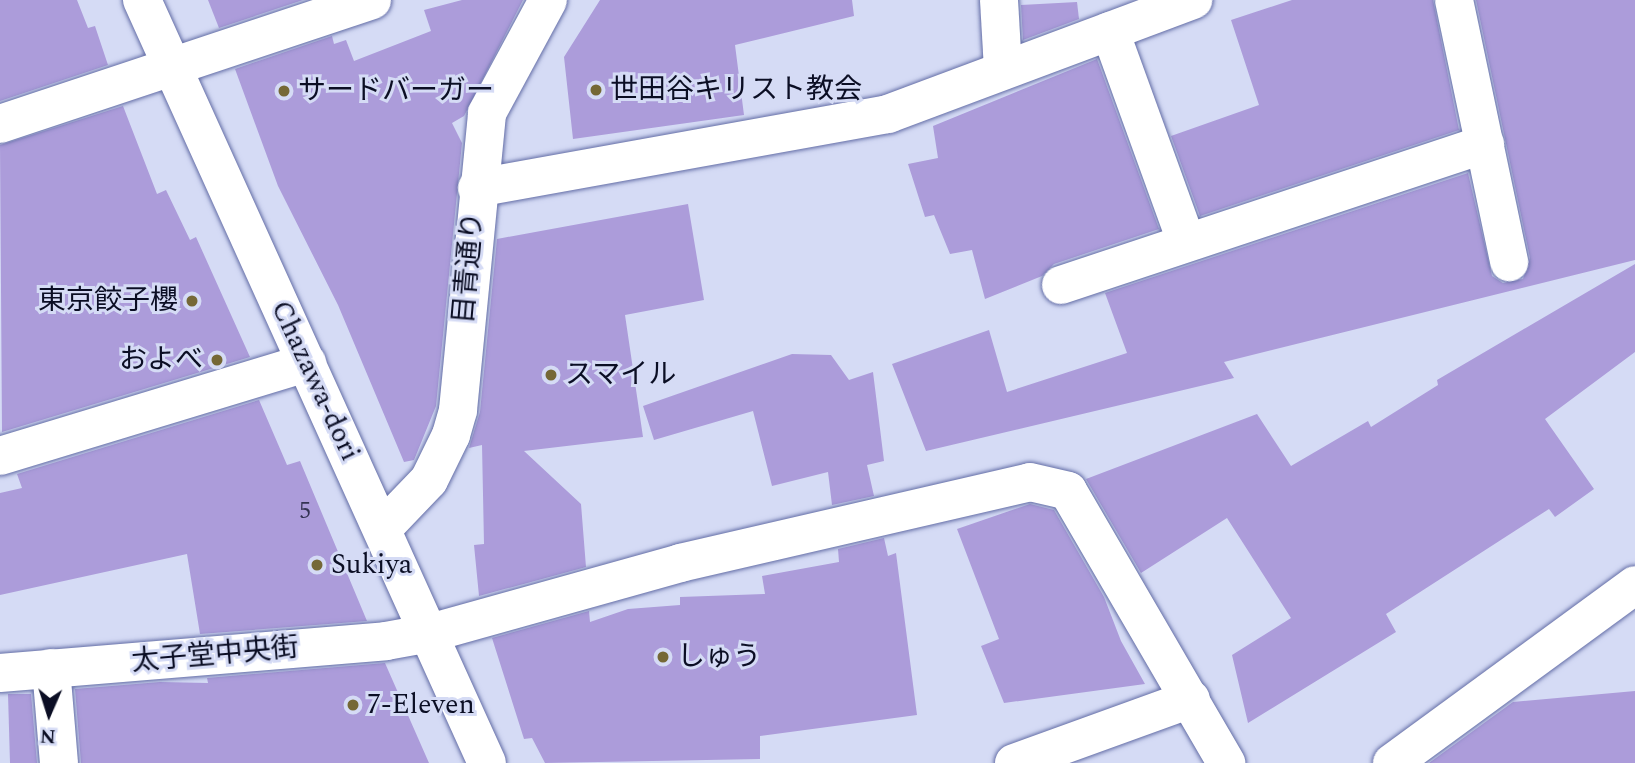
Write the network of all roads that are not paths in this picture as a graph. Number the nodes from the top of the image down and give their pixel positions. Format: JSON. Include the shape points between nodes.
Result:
{"nodes":[{"id":1,"x":142,"y":0,"type":"edge"},
{"id":2,"x":372,"y":0,"type":"edge"},
{"id":3,"x":548,"y":0,"type":"edge"},
{"id":4,"x":999,"y":0,"type":"edge"},
{"id":5,"x":1192,"y":0,"type":"edge"},
{"id":6,"x":1454,"y":0,"type":"edge"},
{"id":7,"x":1110,"y":31,"type":"junction"},
{"id":8,"x":171,"y":67,"type":"junction"},
{"id":9,"x":1003,"y":70,"type":"junction"},
{"id":10,"x":0,"y":124,"type":"edge"},
{"id":11,"x":1485,"y":144,"type":"junction"},
{"id":12,"x":477,"y":188,"type":"junction"},
{"id":13,"x":1186,"y":241,"type":"junction"},
{"id":14,"x":1509,"y":262,"type":"dead end"},
{"id":15,"x":1061,"y":285,"type":"dead end"},
{"id":16,"x":307,"y":363,"type":"junction"},
{"id":17,"x":0,"y":456,"type":"edge"},
{"id":18,"x":383,"y":527,"type":"junction"},
{"id":19,"x":1633,"y":591,"type":"edge"},
{"id":20,"x":430,"y":633,"type":"junction"},
{"id":21,"x":51,"y":668,"type":"junction"},
{"id":22,"x":0,"y":673,"type":"edge"},
{"id":23,"x":1191,"y":699,"type":"junction"},
{"id":24,"x":60,"y":763,"type":"edge"},
{"id":25,"x":487,"y":763,"type":"edge"},
{"id":26,"x":1014,"y":763,"type":"edge"},
{"id":27,"x":1226,"y":763,"type":"edge"},
{"id":28,"x":1392,"y":763,"type":"edge"}],
"edges":[{"from":1,"to":8,"type":"street","name":"Chazawa-dori"},
{"from":2,"to":8,"type":"street"},
{"from":3,"to":12,"type":"street","name":"目青通り","via":[[487,113]]},
{"from":4,"to":9,"type":"street"},
{"from":5,"to":7,"type":"street"},
{"from":6,"to":11,"type":"street"},
{"from":7,"to":9,"type":"street"},
{"from":7,"to":13,"type":"street"},
{"from":8,"to":10,"type":"street"},
{"from":8,"to":16,"type":"street","name":"Chazawa-dori"},
{"from":9,"to":12,"type":"street","via":[[888,114]]},
{"from":11,"to":13,"type":"street"},
{"from":11,"to":14,"type":"street"},
{"from":12,"to":18,"type":"street","name":"目青通り","via":[[458,410],[429,480]]},
{"from":13,"to":15,"type":"street"},
{"from":16,"to":17,"type":"street"},
{"from":16,"to":18,"type":"street","name":"Chazawa-dori"},
{"from":18,"to":20,"type":"street","name":"Chazawa-dori"},
{"from":19,"to":28,"type":"street"},
{"from":20,"to":21,"type":"street","name":"太子堂中央街","via":[[373,642]]},
{"from":20,"to":23,"type":"street","name":"太子堂中央街","via":[[680,563],[1030,482],[1068,491]]},
{"from":20,"to":25,"type":"street","name":"Chazawa-dori"},
{"from":21,"to":22,"type":"street","name":"太子堂中央街"},
{"from":21,"to":24,"type":"street"},
{"from":23,"to":26,"type":"street"},
{"from":23,"to":27,"type":"street","name":"太子堂中央街"}]}
